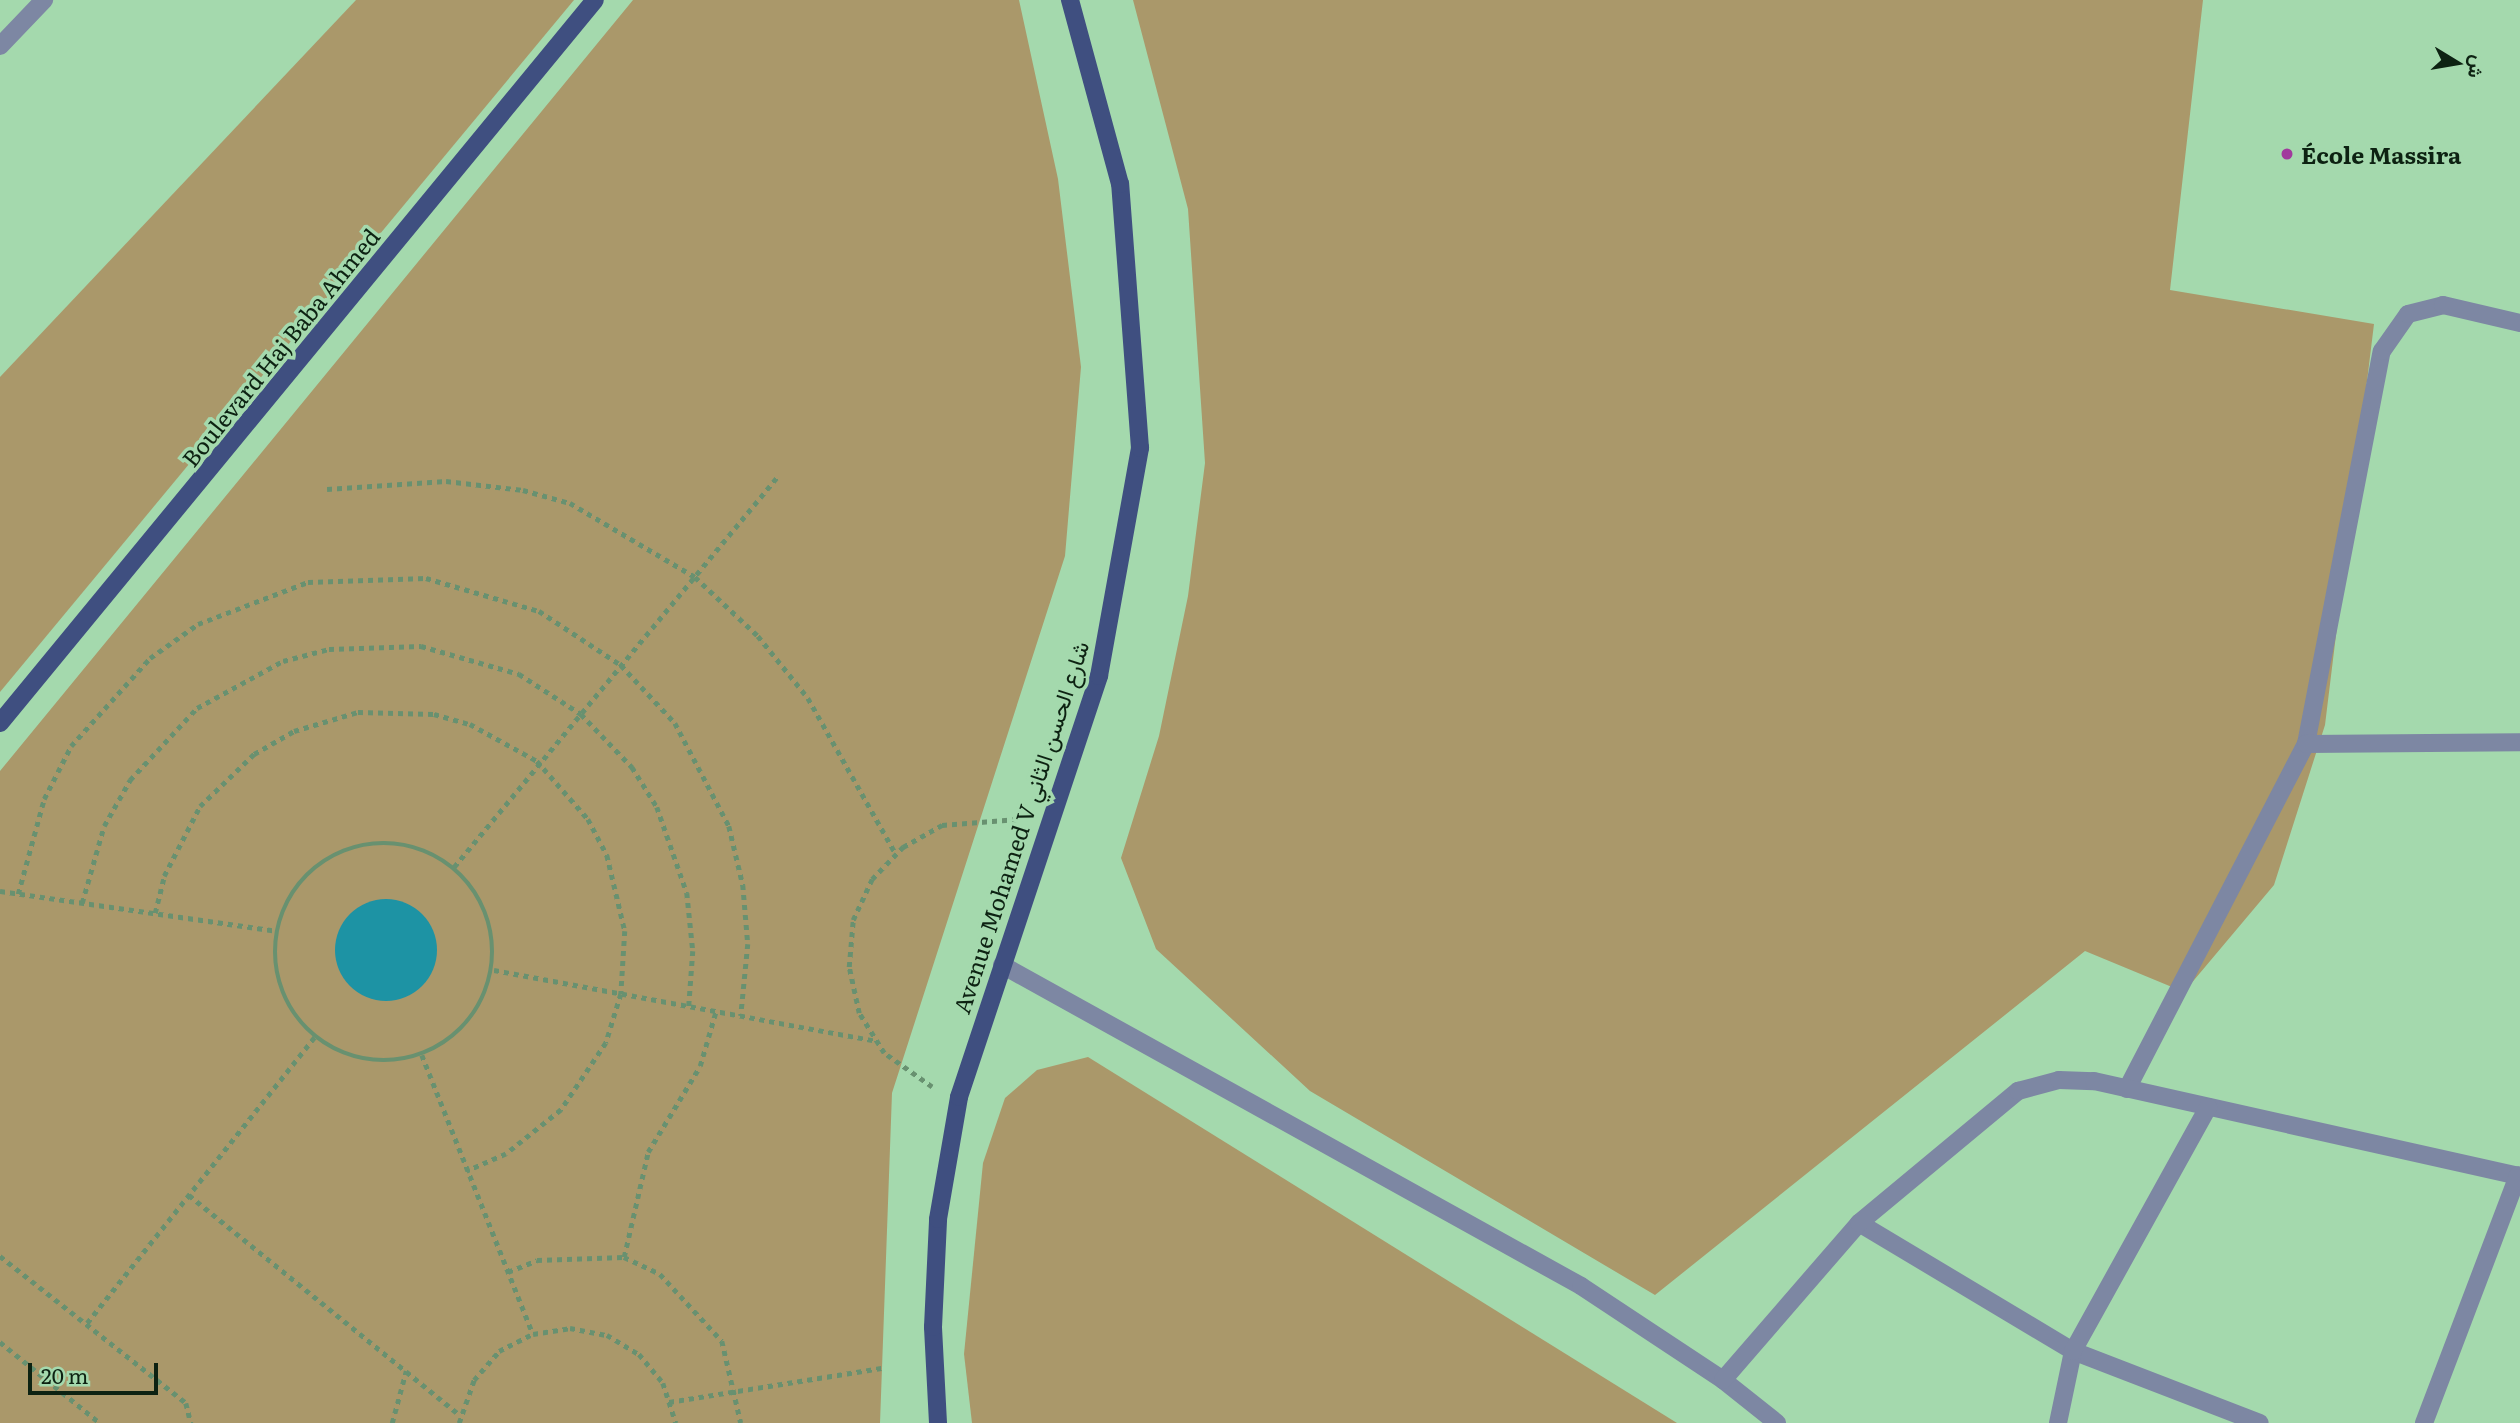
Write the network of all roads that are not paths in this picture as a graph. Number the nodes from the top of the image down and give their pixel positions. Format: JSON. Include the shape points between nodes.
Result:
{"nodes":[{"id":1,"x":44,"y":0,"type":"edge"},
{"id":2,"x":595,"y":0,"type":"edge"},
{"id":3,"x":1070,"y":0,"type":"edge"},
{"id":4,"x":0,"y":46,"type":"edge"},
{"id":5,"x":2520,"y":323,"type":"edge"},
{"id":6,"x":0,"y":723,"type":"edge"},
{"id":7,"x":2520,"y":742,"type":"edge"},
{"id":8,"x":2306,"y":744,"type":"junction"},
{"id":9,"x":1002,"y":965,"type":"junction"},
{"id":10,"x":2127,"y":1089,"type":"junction"},
{"id":11,"x":2208,"y":1107,"type":"junction"},
{"id":12,"x":2519,"y":1176,"type":"edge"},
{"id":13,"x":1859,"y":1223,"type":"junction"},
{"id":14,"x":2073,"y":1351,"type":"junction"},
{"id":15,"x":1723,"y":1380,"type":"junction"},
{"id":16,"x":938,"y":1423,"type":"edge"},
{"id":17,"x":1777,"y":1423,"type":"edge"},
{"id":18,"x":2058,"y":1423,"type":"edge"},
{"id":19,"x":2260,"y":1423,"type":"edge"},
{"id":20,"x":2424,"y":1423,"type":"edge"}],
"edges":[{"from":1,"to":4,"type":"street"},
{"from":2,"to":6,"type":"main road","name":"Boulevard Haj Baba Ahmed"},
{"from":3,"to":9,"type":"main road","name":"Avenue Mohamed V شارع الحسن الثاني","via":[[1121,184],[1140,447],[1099,676]]},
{"from":5,"to":8,"type":"street","via":[[2443,305],[2408,314],[2382,351]]},
{"from":7,"to":8,"type":"street"},
{"from":8,"to":10,"type":"street"},
{"from":9,"to":15,"type":"street","via":[[1581,1286]]},
{"from":9,"to":16,"type":"main road","name":"Avenue Mohamed V شارع الحسن الثاني","via":[[959,1097],[938,1219],[933,1327]]},
{"from":10,"to":11,"type":"street"},
{"from":10,"to":13,"type":"street","via":[[2059,1080],[2018,1091]]},
{"from":11,"to":12,"type":"street"},
{"from":11,"to":14,"type":"street"},
{"from":12,"to":20,"type":"street"},
{"from":13,"to":14,"type":"street"},
{"from":13,"to":15,"type":"street"},
{"from":14,"to":18,"type":"street"},
{"from":14,"to":19,"type":"street"},
{"from":15,"to":17,"type":"street"}]}
